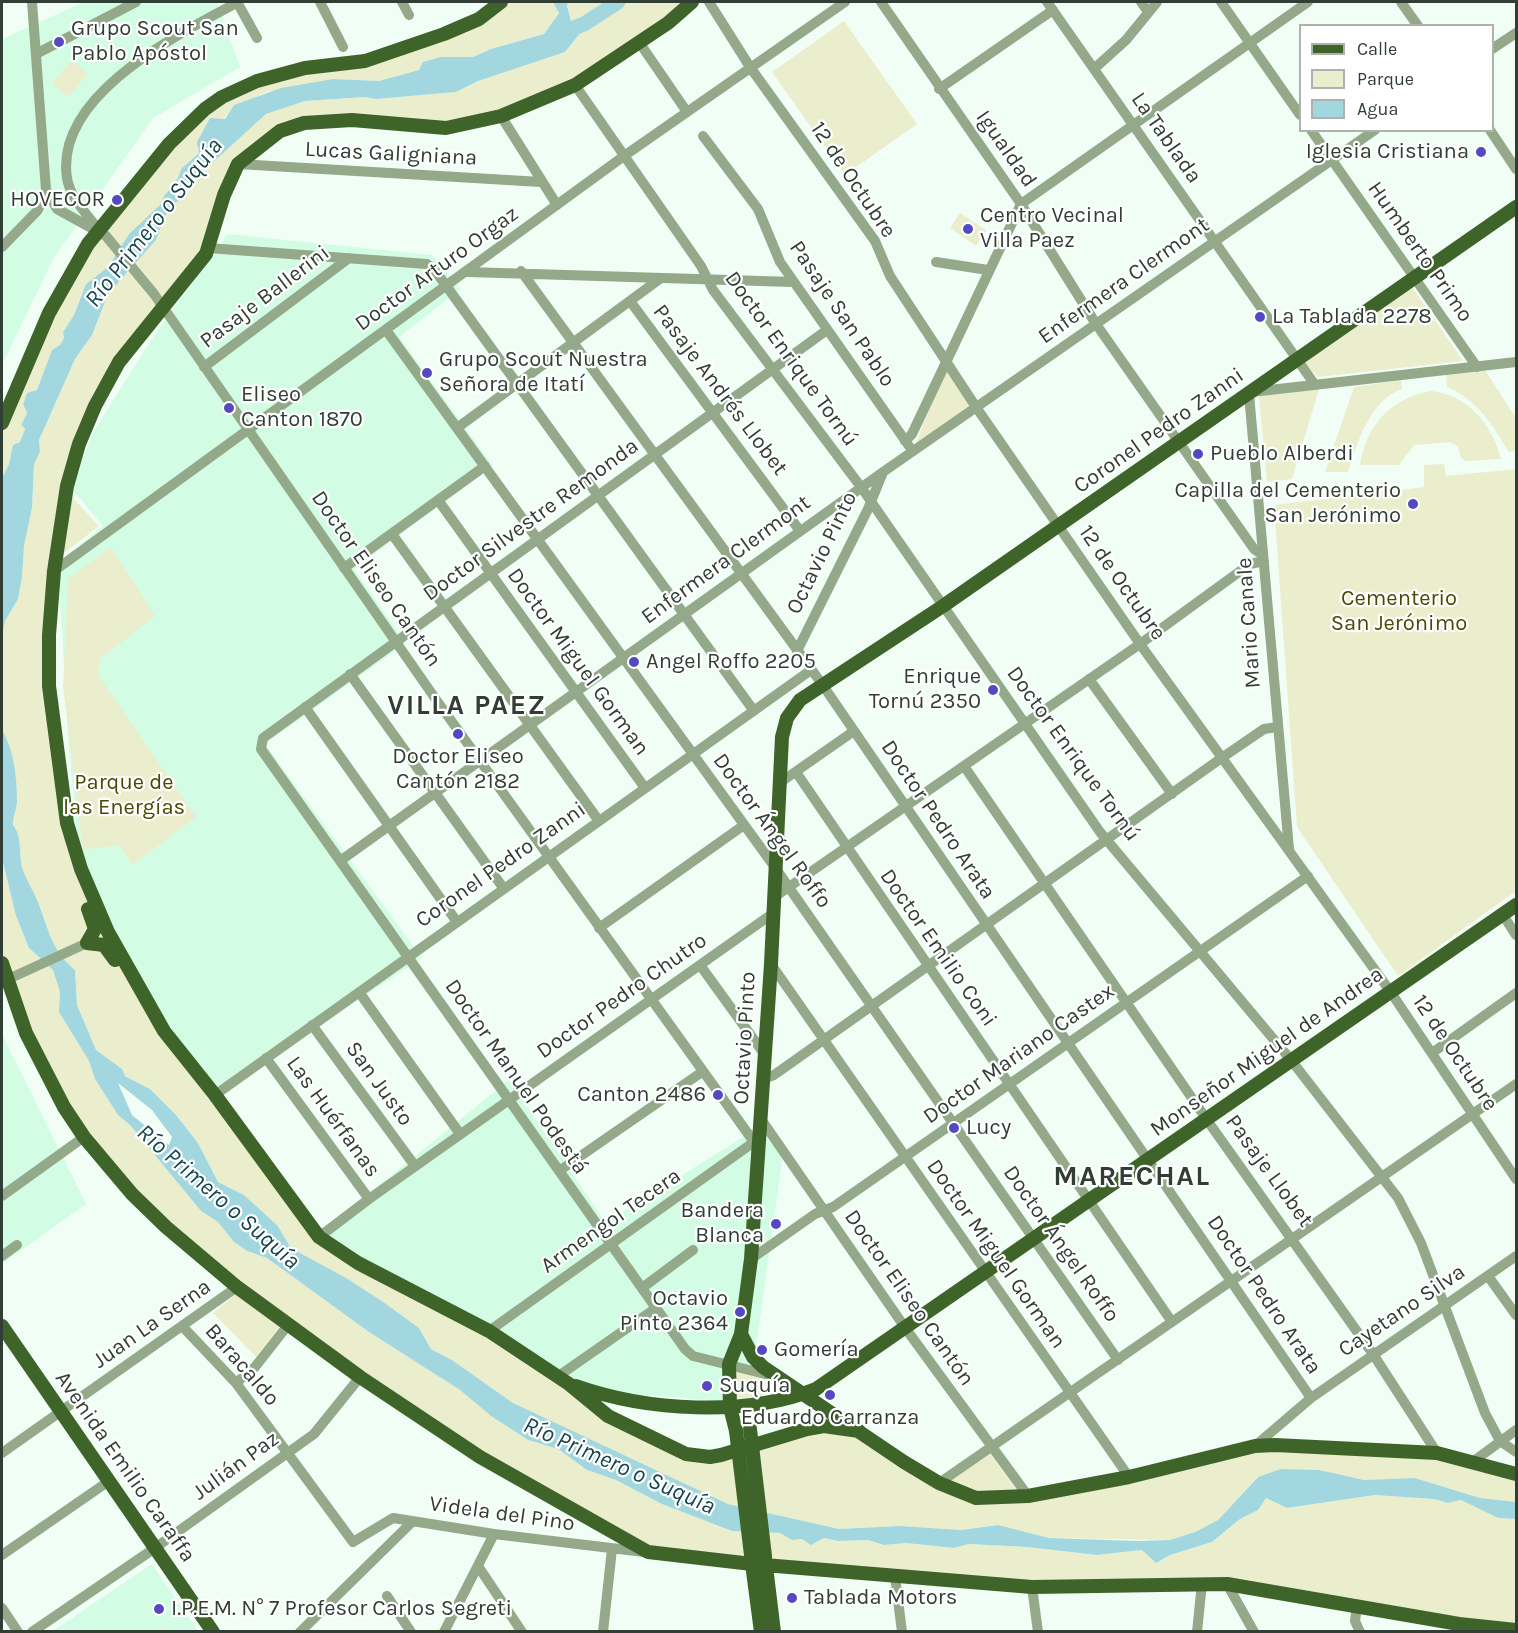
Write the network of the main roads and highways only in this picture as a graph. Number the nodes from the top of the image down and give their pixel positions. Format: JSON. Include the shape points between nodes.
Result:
{"nodes":[{"id":1,"x":501,"y":2,"type":"edge"},
{"id":2,"x":692,"y":2,"type":"edge"},
{"id":3,"x":486,"y":7,"type":"edge"},
{"id":4,"x":1516,"y":207,"type":"edge"},
{"id":5,"x":2,"y":423,"type":"edge"},
{"id":6,"x":822,"y":684,"type":"joint"},
{"id":7,"x":67,"y":823,"type":"junction"},
{"id":8,"x":1516,"y":905,"type":"edge"},
{"id":9,"x":2,"y":963,"type":"edge"},
{"id":10,"x":6,"y":979,"type":"edge"},
{"id":11,"x":226,"y":1112,"type":"junction"},
{"id":12,"x":2,"y":1326,"type":"edge"},
{"id":13,"x":741,"y":1334,"type":"junction"},
{"id":14,"x":563,"y":1381,"type":"junction"},
{"id":15,"x":803,"y":1395,"type":"junction"},
{"id":16,"x":752,"y":1405,"type":"junction"},
{"id":17,"x":730,"y":1407,"type":"junction"},
{"id":18,"x":859,"y":1431,"type":"junction"},
{"id":19,"x":1516,"y":1474,"type":"edge"},
{"id":20,"x":758,"y":1560,"type":"junction"},
{"id":21,"x":1516,"y":1630,"type":"edge"},
{"id":22,"x":213,"y":1632,"type":"edge"},
{"id":23,"x":761,"y":1632,"type":"edge"},
{"id":24,"x":774,"y":1632,"type":"edge"}],
"edges":[{"from":1,"to":3,"type":"main road"},
{"from":2,"to":7,"type":"main road","via":[[574,85],[501,116],[446,128],[352,120],[304,123],[280,131],[238,164],[202,259],[158,300],[118,362],[83,434],[67,486],[48,634],[49,686]]},
{"from":3,"to":5,"type":"main road","via":[[444,34],[365,61],[291,71],[222,97],[169,144],[102,233],[49,313]]},
{"from":4,"to":6,"type":"main road","name":"Coronel Pedro Zanni","via":[[1058,527]]},
{"from":6,"to":13,"type":"main road","name":"Octavio Pinto","via":[[800,700],[787,718],[782,737],[764,1079],[751,1260]]},
{"from":7,"to":11,"type":"main road","via":[[81,869],[104,921],[146,1001],[167,1036]]},
{"from":7,"to":11,"type":"main road","via":[[70,857],[94,923],[89,942],[108,949],[150,1026],[213,1105]]},
{"from":8,"to":15,"type":"main road","name":"Monseñor Miguel de Andrea","via":[[906,1329]]},
{"from":9,"to":10,"type":"main road"},
{"from":10,"to":20,"type":"main road","via":[[48,1081],[84,1137],[132,1194],[237,1287],[360,1377],[480,1457],[648,1552]]},
{"from":11,"to":14,"type":"main road","via":[[319,1237],[358,1263],[489,1331]]},
{"from":12,"to":22,"type":"main road","name":"Avenida Emilio Caraffa"},
{"from":13,"to":15,"type":"main road","via":[[753,1357]]},
{"from":13,"to":17,"type":"main road","name":"Octavio Pinto","via":[[729,1364]]},
{"from":14,"to":17,"type":"main road","name":"Monseñor Miguel de Andrea","via":[[632,1401]]},
{"from":14,"to":18,"type":"main road","via":[[608,1416],[686,1454],[722,1455],[824,1426]]},
{"from":15,"to":16,"type":"main road","name":"Monseñor Miguel de Andrea"},
{"from":15,"to":18,"type":"main road"},
{"from":16,"to":17,"type":"main road","name":"Monseñor Miguel de Andrea"},
{"from":16,"to":20,"type":"main road","bridge":true},
{"from":17,"to":20,"type":"main road","name":"Octavio Pinto","bridge":true},
{"from":18,"to":19,"type":"main road","via":[[939,1483],[976,1498],[1028,1496],[1129,1477],[1255,1446],[1437,1453]]},
{"from":20,"to":21,"type":"main road","via":[[1032,1587],[1227,1584],[1459,1624]]},
{"from":20,"to":23,"type":"main road"},
{"from":20,"to":24,"type":"main road"}]}
